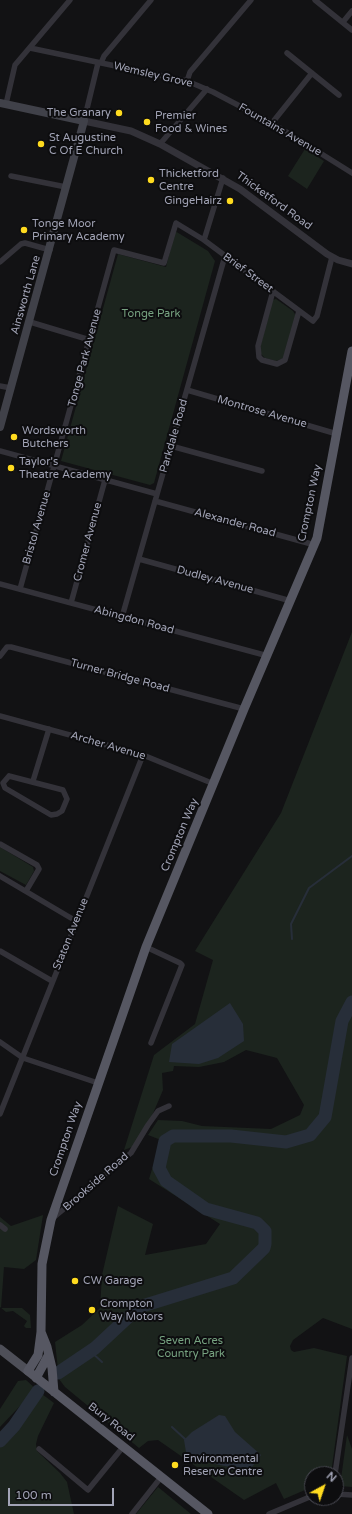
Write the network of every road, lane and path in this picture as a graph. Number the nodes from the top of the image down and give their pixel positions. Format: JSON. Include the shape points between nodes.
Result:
{"nodes":[{"id":1,"x":70,"y":0,"type":"edge"},
{"id":2,"x":151,"y":0,"type":"edge"},
{"id":3,"x":251,"y":0,"type":"edge"},
{"id":4,"x":315,"y":0,"type":"edge"},
{"id":5,"x":352,"y":11,"type":"edge"},
{"id":6,"x":343,"y":22,"type":"junction"},
{"id":7,"x":352,"y":30,"type":"edge"},
{"id":8,"x":30,"y":48,"type":"junction"},
{"id":9,"x":288,"y":52,"type":"dead end"},
{"id":10,"x":99,"y":63,"type":"junction"},
{"id":11,"x":312,"y":72,"type":"junction"},
{"id":12,"x":187,"y":81,"type":"junction"},
{"id":13,"x":207,"y":89,"type":"junction"},
{"id":14,"x":339,"y":94,"type":"dead end"},
{"id":15,"x":3,"y":104,"type":"edge"},
{"id":16,"x":84,"y":121,"type":"junction"},
{"id":17,"x":272,"y":123,"type":"junction"},
{"id":18,"x":160,"y":144,"type":"junction"},
{"id":19,"x":352,"y":173,"type":"edge"},
{"id":20,"x":11,"y":176,"type":"dead end"},
{"id":21,"x":223,"y":178,"type":"junction"},
{"id":22,"x":26,"y":179,"type":"junction"},
{"id":23,"x":24,"y":185,"type":"dead end"},
{"id":24,"x":66,"y":187,"type":"junction"},
{"id":25,"x":204,"y":240,"type":"junction"},
{"id":26,"x":50,"y":250,"type":"junction"},
{"id":27,"x":114,"y":250,"type":"joint"},
{"id":28,"x":225,"y":256,"type":"junction"},
{"id":29,"x":332,"y":257,"type":"junction"},
{"id":30,"x":0,"y":262,"type":"edge"},
{"id":31,"x":352,"y":264,"type":"edge"},
{"id":32,"x":273,"y":291,"type":"junction"},
{"id":33,"x":299,"y":311,"type":"junction"},
{"id":34,"x":30,"y":322,"type":"junction"},
{"id":35,"x":90,"y":340,"type":"junction"},
{"id":36,"x":352,"y":351,"type":"edge"},
{"id":37,"x":0,"y":386,"type":"edge"},
{"id":38,"x":11,"y":388,"type":"junction"},
{"id":39,"x":187,"y":390,"type":"junction"},
{"id":40,"x":0,"y":427,"type":"edge"},
{"id":41,"x":337,"y":434,"type":"junction"},
{"id":42,"x":171,"y":446,"type":"junction"},
{"id":43,"x":0,"y":451,"type":"edge"},
{"id":44,"x":55,"y":466,"type":"junction"},
{"id":45,"x":262,"y":471,"type":"dead end"},
{"id":46,"x":105,"y":480,"type":"junction"},
{"id":47,"x":157,"y":494,"type":"junction"},
{"id":48,"x":155,"y":501,"type":"junction"},
{"id":49,"x":314,"y":545,"type":"junction"},
{"id":50,"x":139,"y":559,"type":"junction"},
{"id":51,"x":0,"y":584,"type":"edge"},
{"id":52,"x":20,"y":589,"type":"junction"},
{"id":53,"x":291,"y":601,"type":"junction"},
{"id":54,"x":71,"y":603,"type":"junction"},
{"id":55,"x":122,"y":617,"type":"junction"},
{"id":56,"x":0,"y":656,"type":"edge"},
{"id":57,"x":268,"y":656,"type":"junction"},
{"id":58,"x":244,"y":709,"type":"junction"},
{"id":59,"x":0,"y":716,"type":"edge"},
{"id":60,"x":49,"y":729,"type":"junction"},
{"id":61,"x":143,"y":755,"type":"junction"},
{"id":62,"x":33,"y":781,"type":"junction"},
{"id":63,"x":214,"y":784,"type":"junction"},
{"id":64,"x":0,"y":844,"type":"edge"},
{"id":65,"x":0,"y":876,"type":"edge"},
{"id":66,"x":26,"y":891,"type":"junction"},
{"id":67,"x":76,"y":921,"type":"junction"},
{"id":68,"x":146,"y":947,"type":"junction"},
{"id":69,"x":0,"y":952,"type":"edge"},
{"id":70,"x":52,"y":982,"type":"junction"},
{"id":71,"x":0,"y":1042,"type":"edge"},
{"id":72,"x":151,"y":1043,"type":"dead end"},
{"id":73,"x":23,"y":1058,"type":"junction"},
{"id":74,"x":98,"y":1083,"type":"junction"},
{"id":75,"x":169,"y":1106,"type":"dead end"},
{"id":76,"x":0,"y":1114,"type":"edge"},
{"id":77,"x":51,"y":1220,"type":"junction"},
{"id":78,"x":41,"y":1332,"type":"junction"},
{"id":79,"x":0,"y":1349,"type":"edge"},
{"id":80,"x":48,"y":1356,"type":"junction"},
{"id":81,"x":352,"y":1358,"type":"edge"},
{"id":82,"x":351,"y":1368,"type":"edge"},
{"id":83,"x":28,"y":1371,"type":"junction"},
{"id":84,"x":36,"y":1378,"type":"junction"},
{"id":85,"x":54,"y":1392,"type":"junction"},
{"id":86,"x":123,"y":1447,"type":"junction"},
{"id":87,"x":39,"y":1449,"type":"dead end"},
{"id":88,"x":336,"y":1466,"type":"edge"},
{"id":89,"x":162,"y":1476,"type":"junction"},
{"id":90,"x":304,"y":1499,"type":"edge"},
{"id":91,"x":271,"y":1513,"type":"edge"},
{"id":92,"x":132,"y":1514,"type":"edge"},
{"id":93,"x":208,"y":1514,"type":"edge"}],
"edges":[{"from":1,"to":8,"type":"street"},
{"from":2,"to":10,"type":"street"},
{"from":3,"to":12,"type":"street","via":[[190,72]]},
{"from":4,"to":6,"type":"street"},
{"from":5,"to":6,"type":"street"},
{"from":6,"to":7,"type":"street"},
{"from":8,"to":10,"type":"street","name":"Wemsley Grove"},
{"from":8,"to":15,"type":"street","via":[[15,65]]},
{"from":9,"to":11,"type":"street"},
{"from":10,"to":12,"type":"street","name":"Wemsley Grove"},
{"from":10,"to":16,"type":"street"},
{"from":11,"to":14,"type":"street"},
{"from":11,"to":17,"type":"street"},
{"from":12,"to":13,"type":"street","name":"Wemsley Grove"},
{"from":13,"to":17,"type":"street","name":"Fountains Avenue"},
{"from":13,"to":18,"type":"street"},
{"from":15,"to":16,"type":"main road","name":"Thicketford Road"},
{"from":16,"to":18,"type":"street","name":"Thicketford Road","via":[[131,131]]},
{"from":16,"to":24,"type":"main road","name":"Ainsworth Lane"},
{"from":17,"to":19,"type":"street","name":"Fountains Avenue"},
{"from":18,"to":21,"type":"street","name":"Thicketford Road"},
{"from":20,"to":22,"type":"street"},
{"from":21,"to":25,"type":"street"},
{"from":21,"to":29,"type":"street","name":"Thicketford Road"},
{"from":22,"to":23,"type":"street"},
{"from":22,"to":24,"type":"street"},
{"from":24,"to":26,"type":"main road","name":"Ainsworth Lane"},
{"from":25,"to":27,"type":"street","name":"Brief Street","via":[[176,223],[164,263]]},
{"from":25,"to":28,"type":"street","name":"Brief Street"},
{"from":26,"to":30,"type":"street","via":[[25,243]]},
{"from":26,"to":34,"type":"main road","name":"Ainsworth Lane"},
{"from":27,"to":35,"type":"street","name":"Tonge Park Avenue"},
{"from":28,"to":32,"type":"street","name":"Brief Street"},
{"from":28,"to":39,"type":"street","name":"Parkdale Road"},
{"from":29,"to":31,"type":"street","name":"Thicketford Road"},
{"from":29,"to":33,"type":"street","name":"Brief Street","via":[[315,320],[310,320]]},
{"from":32,"to":33,"type":"street","name":"Brief Street"},
{"from":32,"to":33,"type":"street","via":[[258,346],[262,360],[277,364],[285,360]]},
{"from":34,"to":35,"type":"street"},
{"from":34,"to":38,"type":"main road","name":"Ainsworth Lane"},
{"from":35,"to":44,"type":"street","name":"Tonge Park Avenue"},
{"from":36,"to":41,"type":"highway","name":"Crompton Way"},
{"from":37,"to":38,"type":"street"},
{"from":38,"to":40,"type":"main road","name":"Ainsworth Lane"},
{"from":39,"to":41,"type":"street","name":"Montrose Avenue"},
{"from":39,"to":42,"type":"street","name":"Parkdale Road"},
{"from":41,"to":49,"type":"highway","name":"Crompton Way"},
{"from":42,"to":45,"type":"street"},
{"from":42,"to":47,"type":"street","name":"Parkdale Road"},
{"from":43,"to":44,"type":"street"},
{"from":44,"to":46,"type":"street"},
{"from":44,"to":52,"type":"street","name":"Bristol Avenue"},
{"from":46,"to":47,"type":"street"},
{"from":46,"to":54,"type":"street","name":"Cromer Avenue"},
{"from":47,"to":48,"type":"street","name":"Parkdale Road"},
{"from":48,"to":49,"type":"street","name":"Alexander Road"},
{"from":48,"to":50,"type":"street","name":"Parkdale Road"},
{"from":49,"to":53,"type":"highway","name":"Crompton Way"},
{"from":50,"to":53,"type":"street","name":"Dudley Avenue"},
{"from":50,"to":55,"type":"street","name":"Parkdale Road"},
{"from":51,"to":52,"type":"street","name":"Abingdon Road"},
{"from":52,"to":54,"type":"street","name":"Abingdon Road"},
{"from":53,"to":57,"type":"highway","name":"Crompton Way"},
{"from":54,"to":55,"type":"street","name":"Abingdon Road"},
{"from":55,"to":57,"type":"street","name":"Abingdon Road"},
{"from":56,"to":58,"type":"street","name":"Turner Bridge Road","via":[[7,647],[11,647]]},
{"from":57,"to":58,"type":"highway","name":"Crompton Way"},
{"from":58,"to":63,"type":"highway","name":"Crompton Way"},
{"from":59,"to":60,"type":"street","name":"Archer Avenue"},
{"from":60,"to":61,"type":"street","name":"Archer Avenue"},
{"from":60,"to":62,"type":"street"},
{"from":61,"to":63,"type":"street","name":"Archer Avenue"},
{"from":61,"to":67,"type":"street","name":"Staton Avenue"},
{"from":62,"to":62,"type":"street","via":[[63,790],[67,799],[62,811],[51,815],[4,788],[3,783],[9,776]]},
{"from":63,"to":68,"type":"highway","name":"Crompton Way"},
{"from":64,"to":66,"type":"street","via":[[37,865],[39,869]]},
{"from":65,"to":66,"type":"street"},
{"from":66,"to":67,"type":"street"},
{"from":67,"to":70,"type":"street","name":"Staton Avenue"},
{"from":68,"to":72,"type":"street","via":[[182,966]]},
{"from":68,"to":74,"type":"highway","name":"Crompton Way"},
{"from":69,"to":70,"type":"street"},
{"from":70,"to":73,"type":"street","name":"Staton Avenue"},
{"from":71,"to":73,"type":"street"},
{"from":73,"to":74,"type":"street"},
{"from":73,"to":76,"type":"street","name":"Staton Avenue"},
{"from":74,"to":77,"type":"highway","name":"Crompton Way"},
{"from":75,"to":77,"type":"street","name":"Brookside Road","via":[[158,1111],[130,1153]]},
{"from":77,"to":78,"type":"highway","name":"Crompton Way","via":[[42,1264]]},
{"from":78,"to":80,"type":"highway","name":"Crompton Way"},
{"from":78,"to":83,"type":"highway","name":"Crompton Way","via":[[37,1358]]},
{"from":79,"to":83,"type":"main road","name":"Bury Road"},
{"from":80,"to":84,"type":"highway"},
{"from":80,"to":85,"type":"highway","name":"Crompton Way"},
{"from":81,"to":82,"type":"street"},
{"from":82,"to":88,"type":"street"},
{"from":83,"to":84,"type":"highway","name":"Bury Road"},
{"from":84,"to":85,"type":"highway","name":"Bury Road"},
{"from":85,"to":86,"type":"highway","name":"Bury Road"},
{"from":86,"to":87,"type":"street","via":[[88,1490]]},
{"from":86,"to":89,"type":"highway","name":"Bury Road"},
{"from":89,"to":92,"type":"street"},
{"from":89,"to":93,"type":"highway","name":"Bury Road"},
{"from":90,"to":91,"type":"street"}]}
